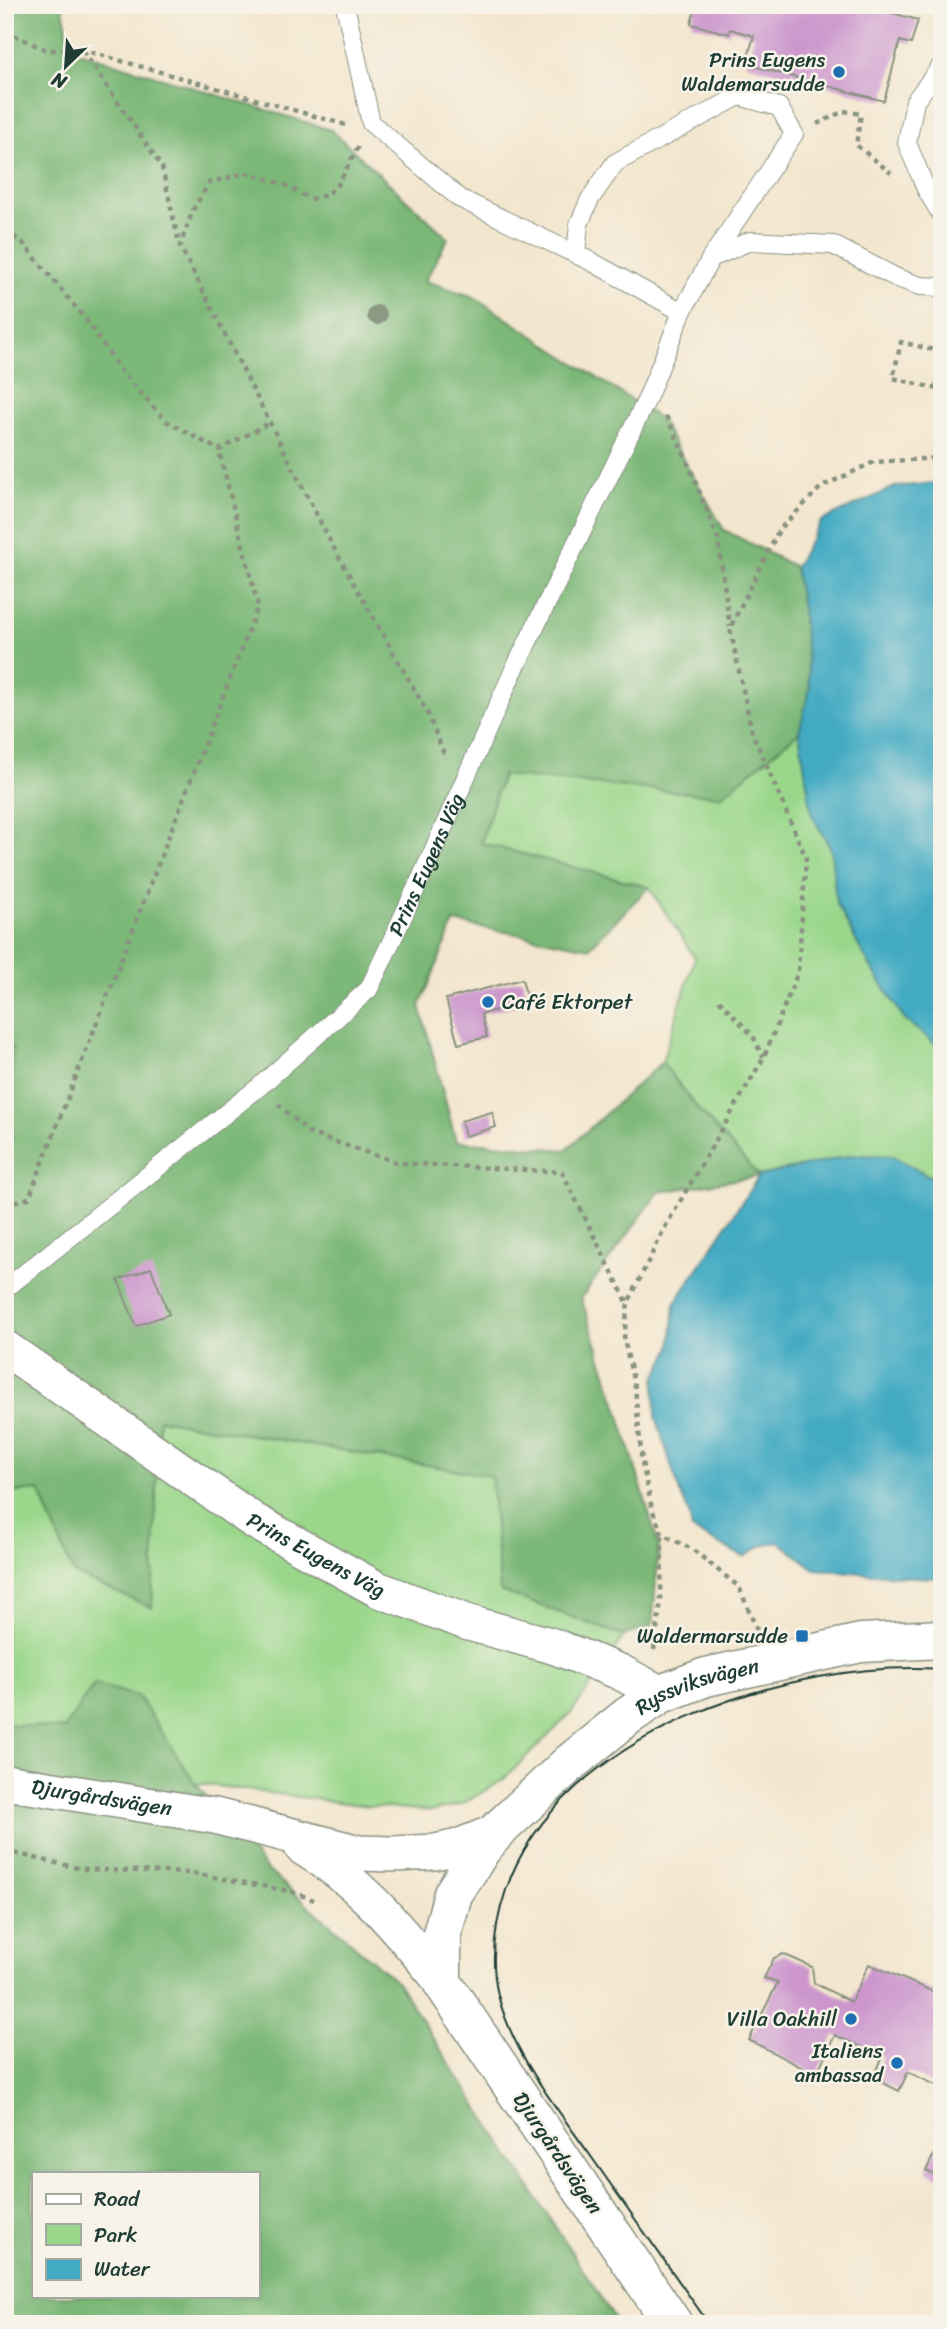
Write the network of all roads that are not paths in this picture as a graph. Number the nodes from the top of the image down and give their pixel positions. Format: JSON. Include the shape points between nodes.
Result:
{"nodes":[{"id":1,"x":345,"y":5,"type":"edge"},
{"id":2,"x":940,"y":71,"type":"edge"},
{"id":3,"x":942,"y":216,"type":"edge"},
{"id":4,"x":576,"y":254,"type":"junction"},
{"id":5,"x":711,"y":258,"type":"junction"},
{"id":6,"x":942,"y":274,"type":"edge"},
{"id":7,"x":920,"y":286,"type":"junction"},
{"id":8,"x":942,"y":287,"type":"edge"},
{"id":9,"x":682,"y":312,"type":"junction"},
{"id":10,"x":5,"y":1289,"type":"edge"},
{"id":11,"x":5,"y":1349,"type":"edge"},
{"id":12,"x":942,"y":1639,"type":"edge"},
{"id":13,"x":661,"y":1694,"type":"junction"},
{"id":14,"x":5,"y":1782,"type":"edge"},
{"id":15,"x":496,"y":1832,"type":"junction"},
{"id":16,"x":281,"y":1834,"type":"junction"},
{"id":17,"x":442,"y":1982,"type":"junction"},
{"id":18,"x":673,"y":2324,"type":"edge"}],
"edges":[{"from":1,"to":4,"type":"lane","via":[[371,123],[459,198]]},
{"from":2,"to":3,"type":"lane","via":[[915,101],[907,143]]},
{"from":4,"to":5,"type":"lane","name":"Prins Eugens Väg","via":[[579,224],[615,163],[739,96],[779,107],[794,134]]},
{"from":4,"to":9,"type":"lane"},
{"from":5,"to":7,"type":"lane","via":[[750,241],[833,245]]},
{"from":5,"to":9,"type":"lane","name":"Prins Eugens Väg"},
{"from":6,"to":7,"type":"lane"},
{"from":7,"to":8,"type":"lane"},
{"from":9,"to":10,"type":"lane","name":"Prins Eugens Väg","via":[[647,399],[512,674],[369,989],[259,1087]]},
{"from":11,"to":13,"type":"street","name":"Prins Eugens Väg","via":[[254,1521],[377,1589],[469,1623],[553,1646]]},
{"from":12,"to":13,"type":"street","name":"Ryssviksvägen","via":[[861,1643],[706,1676]]},
{"from":13,"to":15,"type":"street","name":"Ryssviksvägen","via":[[571,1762]]},
{"from":14,"to":16,"type":"street","name":"Djurgårdsvägen","via":[[215,1816]]},
{"from":15,"to":16,"type":"street","name":"Djurgårdsvägen","via":[[435,1852],[393,1854],[359,1853]]},
{"from":15,"to":17,"type":"street","via":[[453,1894],[442,1934]]},
{"from":16,"to":17,"type":"street","name":"Djurgårdsvägen","via":[[329,1862],[355,1884],[384,1911]]},
{"from":17,"to":18,"type":"street","name":"Djurgårdsvägen"}]}
